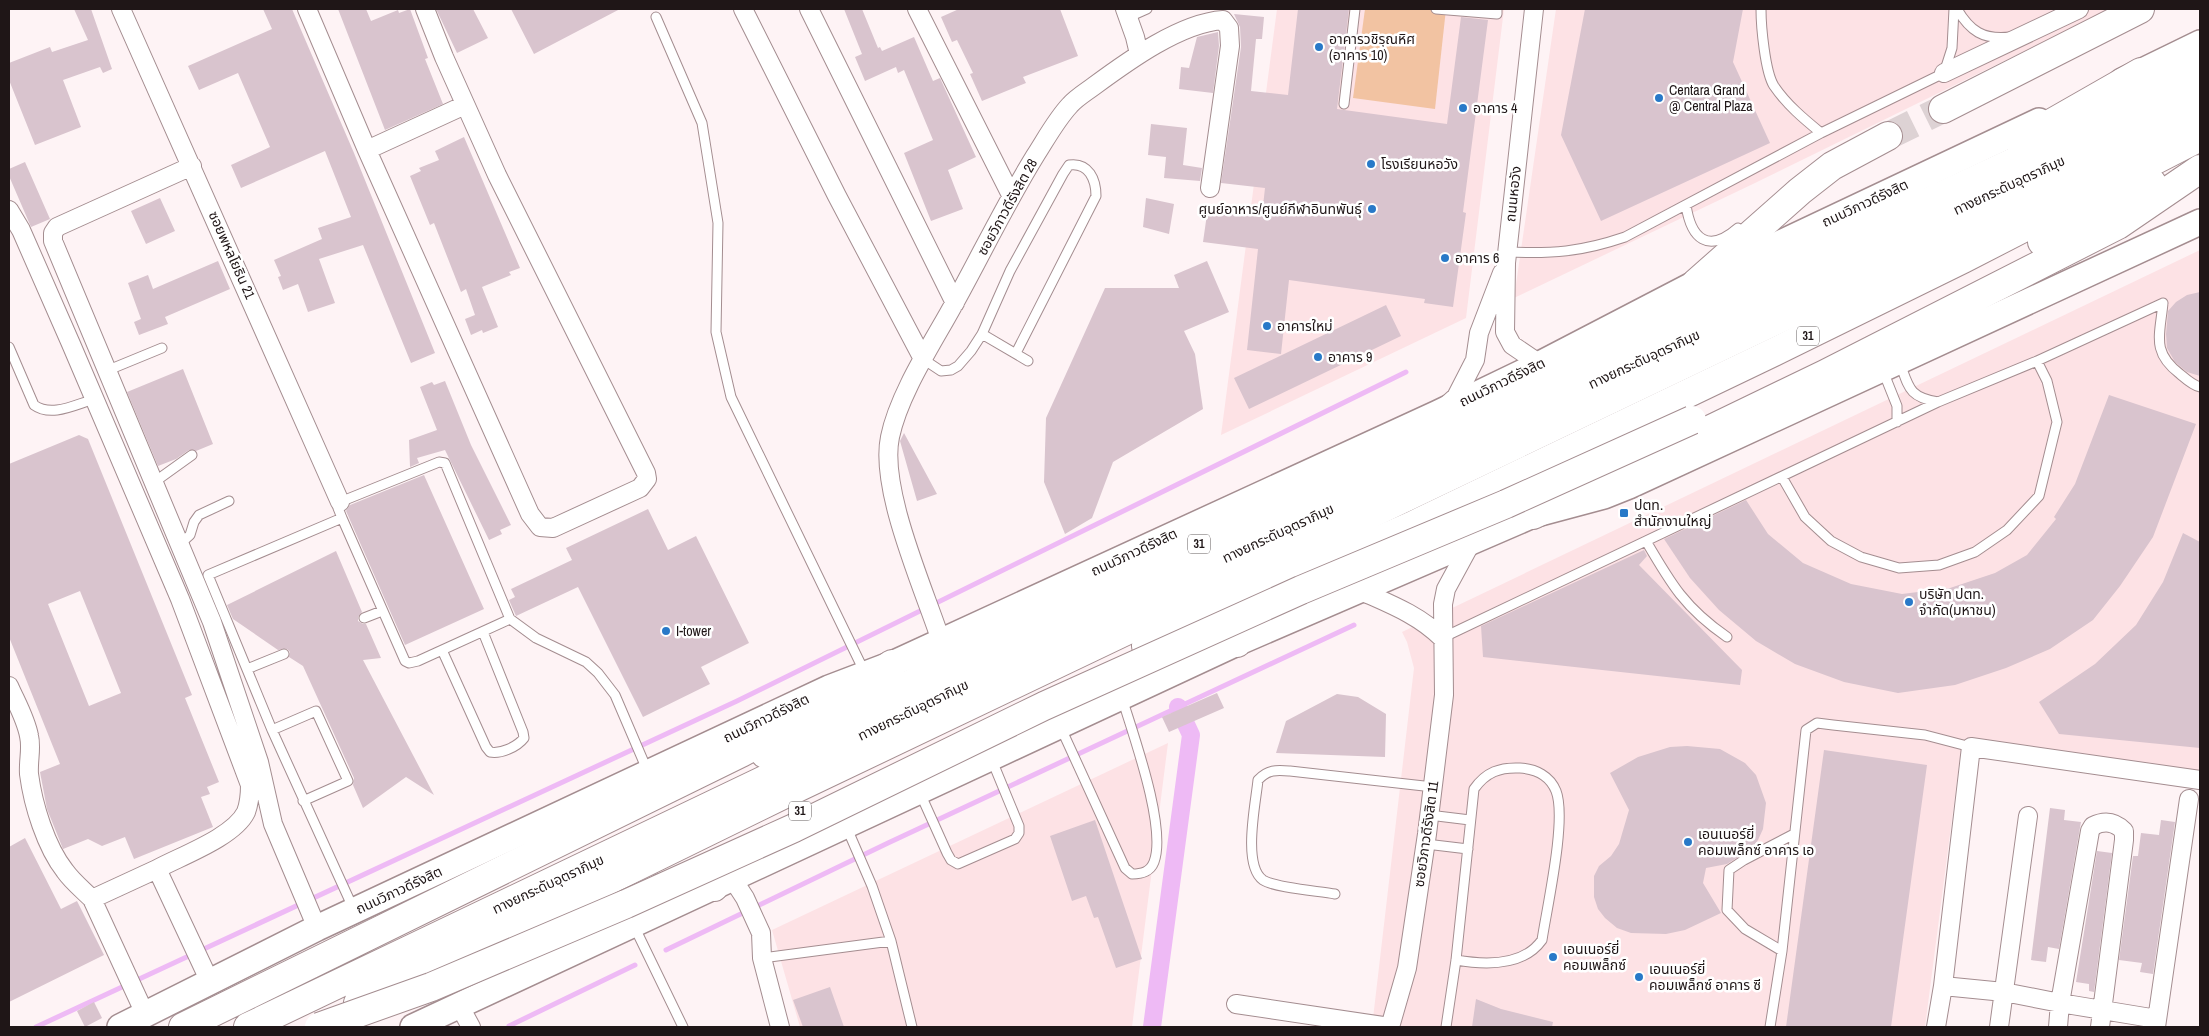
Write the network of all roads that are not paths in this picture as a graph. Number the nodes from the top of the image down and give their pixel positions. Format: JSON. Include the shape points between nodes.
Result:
{"nodes":[{"id":1,"x":121,"y":9,"type":"edge"},
{"id":2,"x":307,"y":9,"type":"edge"},
{"id":3,"x":425,"y":9,"type":"edge"},
{"id":4,"x":743,"y":9,"type":"edge"},
{"id":5,"x":809,"y":9,"type":"edge"},
{"id":6,"x":917,"y":9,"type":"edge"},
{"id":7,"x":1146,"y":9,"type":"edge"},
{"id":8,"x":1355,"y":9,"type":"edge"},
{"id":9,"x":1436,"y":9,"type":"edge"},
{"id":10,"x":1534,"y":9,"type":"edge"},
{"id":11,"x":1761,"y":9,"type":"edge"},
{"id":12,"x":1956,"y":9,"type":"edge"},
{"id":13,"x":2079,"y":9,"type":"edge"},
{"id":14,"x":2140,"y":9,"type":"edge"},
{"id":15,"x":1497,"y":12,"type":"edge"},
{"id":16,"x":1127,"y":13,"type":"edge"},
{"id":17,"x":656,"y":17,"type":"dead end"},
{"id":18,"x":2024,"y":35,"type":"junction"},
{"id":19,"x":2200,"y":44,"type":"edge"},
{"id":20,"x":1139,"y":54,"type":"junction"},
{"id":21,"x":2200,"y":68,"type":"edge"},
{"id":22,"x":2141,"y":72,"type":"junction"},
{"id":23,"x":1944,"y":73,"type":"junction"},
{"id":24,"x":2200,"y":93,"type":"edge"},
{"id":25,"x":1344,"y":104,"type":"dead end"},
{"id":26,"x":464,"y":105,"type":"junction"},
{"id":27,"x":1943,"y":110,"type":"tunnel mouth"},
{"id":28,"x":2200,"y":118,"type":"edge"},
{"id":29,"x":1821,"y":133,"type":"junction"},
{"id":30,"x":1888,"y":136,"type":"tunnel mouth"},
{"id":31,"x":2200,"y":137,"type":"edge"},
{"id":32,"x":2200,"y":149,"type":"edge"},
{"id":33,"x":368,"y":150,"type":"junction"},
{"id":34,"x":2200,"y":160,"type":"edge"},
{"id":35,"x":192,"y":166,"type":"junction"},
{"id":36,"x":2140,"y":168,"type":"junction"},
{"id":37,"x":2200,"y":169,"type":"edge"},
{"id":38,"x":1210,"y":188,"type":"dead end"},
{"id":39,"x":1011,"y":195,"type":"junction"},
{"id":40,"x":1686,"y":205,"type":"junction"},
{"id":41,"x":9,"y":210,"type":"edge"},
{"id":42,"x":1745,"y":222,"type":"dead end"},
{"id":43,"x":2198,"y":224,"type":"edge"},
{"id":44,"x":1844,"y":241,"type":"junction"},
{"id":45,"x":1506,"y":257,"type":"junction"},
{"id":46,"x":1696,"y":284,"type":"junction"},
{"id":47,"x":955,"y":303,"type":"junction"},
{"id":48,"x":982,"y":334,"type":"junction"},
{"id":49,"x":9,"y":347,"type":"edge"},
{"id":50,"x":162,"y":348,"type":"dead end"},
{"id":51,"x":1016,"y":353,"type":"junction"},
{"id":52,"x":923,"y":359,"type":"junction"},
{"id":53,"x":1028,"y":361,"type":"dead end"},
{"id":54,"x":2037,"y":362,"type":"junction"},
{"id":55,"x":1540,"y":364,"type":"junction"},
{"id":56,"x":1891,"y":367,"type":"junction"},
{"id":57,"x":106,"y":371,"type":"junction"},
{"id":58,"x":2200,"y":387,"type":"edge"},
{"id":59,"x":95,"y":399,"type":"junction"},
{"id":60,"x":1938,"y":402,"type":"junction"},
{"id":61,"x":1438,"y":413,"type":"junction"},
{"id":62,"x":1897,"y":422,"type":"junction"},
{"id":63,"x":192,"y":455,"type":"dead end"},
{"id":64,"x":1782,"y":477,"type":"junction"},
{"id":65,"x":153,"y":483,"type":"junction"},
{"id":66,"x":229,"y":501,"type":"dead end"},
{"id":67,"x":341,"y":510,"type":"junction"},
{"id":68,"x":1533,"y":515,"type":"junction"},
{"id":69,"x":1646,"y":542,"type":"junction"},
{"id":70,"x":1471,"y":543,"type":"junction"},
{"id":71,"x":179,"y":544,"type":"junction"},
{"id":72,"x":1361,"y":592,"type":"junction"},
{"id":73,"x":1248,"y":597,"type":"junction"},
{"id":74,"x":382,"y":611,"type":"junction"},
{"id":75,"x":364,"y":618,"type":"dead end"},
{"id":76,"x":510,"y":619,"type":"junction"},
{"id":77,"x":483,"y":632,"type":"junction"},
{"id":78,"x":1726,"y":637,"type":"dead end"},
{"id":79,"x":1442,"y":638,"type":"junction"},
{"id":80,"x":941,"y":641,"type":"junction"},
{"id":81,"x":1237,"y":644,"type":"junction"},
{"id":82,"x":442,"y":650,"type":"junction"},
{"id":83,"x":284,"y":654,"type":"dead end"},
{"id":84,"x":892,"y":664,"type":"junction"},
{"id":85,"x":247,"y":669,"type":"junction"},
{"id":86,"x":865,"y":674,"type":"junction"},
{"id":87,"x":9,"y":686,"type":"edge"},
{"id":88,"x":1122,"y":696,"type":"junction"},
{"id":89,"x":1060,"y":726,"type":"junction"},
{"id":90,"x":272,"y":730,"type":"junction"},
{"id":91,"x":1971,"y":747,"type":"junction"},
{"id":92,"x":991,"y":758,"type":"junction"},
{"id":93,"x":2200,"y":780,"type":"edge"},
{"id":94,"x":659,"y":781,"type":"junction"},
{"id":95,"x":1433,"y":787,"type":"junction"},
{"id":96,"x":920,"y":791,"type":"junction"},
{"id":97,"x":2189,"y":799,"type":"dead end"},
{"id":98,"x":304,"y":801,"type":"junction"},
{"id":99,"x":1429,"y":815,"type":"junction"},
{"id":100,"x":2028,"y":816,"type":"dead end"},
{"id":101,"x":1470,"y":820,"type":"junction"},
{"id":102,"x":846,"y":825,"type":"junction"},
{"id":103,"x":1794,"y":834,"type":"junction"},
{"id":104,"x":1426,"y":844,"type":"junction"},
{"id":105,"x":1468,"y":850,"type":"junction"},
{"id":106,"x":157,"y":869,"type":"junction"},
{"id":107,"x":730,"y":887,"type":"junction"},
{"id":108,"x":639,"y":888,"type":"junction"},
{"id":109,"x":1335,"y":894,"type":"dead end"},
{"id":110,"x":92,"y":899,"type":"junction"},
{"id":111,"x":354,"y":910,"type":"junction"},
{"id":112,"x":634,"y":925,"type":"junction"},
{"id":113,"x":317,"y":928,"type":"junction"},
{"id":114,"x":891,"y":941,"type":"junction"},
{"id":115,"x":1782,"y":951,"type":"junction"},
{"id":116,"x":762,"y":958,"type":"junction"},
{"id":117,"x":1456,"y":960,"type":"junction"},
{"id":118,"x":210,"y":982,"type":"junction"},
{"id":119,"x":1942,"y":986,"type":"junction"},
{"id":120,"x":2004,"y":992,"type":"junction"},
{"id":121,"x":1236,"y":1004,"type":"dead end"},
{"id":122,"x":2060,"y":1004,"type":"junction"},
{"id":123,"x":459,"y":1005,"type":"junction"},
{"id":124,"x":2102,"y":1008,"type":"junction"},
{"id":125,"x":145,"y":1014,"type":"junction"},
{"id":126,"x":2156,"y":1023,"type":"edge"},
{"id":127,"x":120,"y":1027,"type":"edge"},
{"id":128,"x":183,"y":1027,"type":"edge"},
{"id":129,"x":202,"y":1027,"type":"edge"},
{"id":130,"x":248,"y":1027,"type":"edge"},
{"id":131,"x":309,"y":1027,"type":"edge"},
{"id":132,"x":319,"y":1027,"type":"edge"},
{"id":133,"x":352,"y":1027,"type":"edge"},
{"id":134,"x":413,"y":1027,"type":"edge"},
{"id":135,"x":471,"y":1027,"type":"edge"},
{"id":136,"x":683,"y":1027,"type":"edge"},
{"id":137,"x":780,"y":1027,"type":"edge"},
{"id":138,"x":912,"y":1027,"type":"edge"},
{"id":139,"x":1390,"y":1027,"type":"edge"},
{"id":140,"x":1446,"y":1027,"type":"edge"},
{"id":141,"x":1770,"y":1027,"type":"edge"},
{"id":142,"x":1936,"y":1027,"type":"edge"},
{"id":143,"x":1999,"y":1027,"type":"edge"},
{"id":144,"x":2058,"y":1027,"type":"edge"},
{"id":145,"x":2100,"y":1027,"type":"edge"}],
"edges":[{"from":1,"to":35,"type":"street","name":"ซอยพหลโยธิน 21"},
{"from":2,"to":33,"type":"street"},
{"from":3,"to":26,"type":"street"},
{"from":4,"to":52,"type":"street"},
{"from":5,"to":47,"type":"street"},
{"from":6,"to":39,"type":"street"},
{"from":7,"to":16,"type":"lane"},
{"from":8,"to":25,"type":"lane"},
{"from":9,"to":15,"type":"lane"},
{"from":10,"to":45,"type":"street","name":"ถนนหอวัง"},
{"from":11,"to":29,"type":"lane","via":[[1761,31],[1773,84],[1795,111]]},
{"from":12,"to":18,"type":"lane","via":[[1967,25],[1982,34],[2000,38]]},
{"from":12,"to":23,"type":"lane","via":[[1952,48]]},
{"from":13,"to":18,"type":"street"},
{"from":14,"to":27,"type":"highway"},
{"from":16,"to":20,"type":"street"},
{"from":17,"to":86,"type":"lane","via":[[702,123],[718,223],[716,332],[731,397]]},
{"from":18,"to":23,"type":"street"},
{"from":19,"to":22,"type":"main road","name":"ถนนวิภาวดีรังสิต","number":"31"},
{"from":20,"to":38,"type":"street","name":"ซอยวิภาวดีรังสิต 28","via":[[1210,21],[1223,20],[1229,28],[1230,46]]},
{"from":20,"to":39,"type":"street","name":"ซอยวิภาวดีรังสิต 28","via":[[1071,104]]},
{"from":21,"to":44,"type":"highway","name":"ถนนวิภาวดีรังสิต","number":"31","via":[[2082,130]]},
{"from":22,"to":44,"type":"highway"},
{"from":22,"to":46,"type":"main road","name":"ถนนวิภาวดีรังสิต","number":"31"},
{"from":23,"to":29,"type":"lane"},
{"from":24,"to":130,"type":"highway","name":"ทางยกระดับอุตราภิมุข","number":"31"},
{"from":26,"to":33,"type":"street"},
{"from":26,"to":33,"type":"street","via":[[646,473],[640,488],[553,528],[540,527],[530,514]]},
{"from":28,"to":131,"type":"highway","name":"ทางยกระดับอุตราภิมุข","number":"31","via":[[797,788]]},
{"from":29,"to":40,"type":"lane"},
{"from":30,"to":46,"type":"highway","via":[[1789,194]]},
{"from":31,"to":36,"type":"highway","number":"31"},
{"from":32,"to":36,"type":"highway"},
{"from":34,"to":132,"type":"highway","bridge":true,"via":[[1891,322],[1692,420],[1044,706],[794,828],[626,904],[430,987]]},
{"from":35,"to":57,"type":"street","via":[[68,221],[53,233],[56,252]]},
{"from":35,"to":67,"type":"street","name":"ซอยพหลโยธิน 21"},
{"from":36,"to":73,"type":"highway","number":"31","via":[[1778,350],[1411,526]]},
{"from":37,"to":68,"type":"highway","via":[[2118,225]]},
{"from":39,"to":47,"type":"street","name":"ซอยวิภาวดีรังสิต 28"},
{"from":40,"to":42,"type":"lane","via":[[1688,222],[1694,233],[1707,240],[1722,239]]},
{"from":40,"to":45,"type":"lane","via":[[1625,237],[1599,246]]},
{"from":41,"to":59,"type":"street","via":[[21,230]]},
{"from":43,"to":56,"type":"main road","number":"31"},
{"from":44,"to":129,"type":"highway","name":"ถนนวิภาวดีรังสิต","number":"31","via":[[1672,317]]},
{"from":45,"to":55,"type":"street","name":"ถนนหอวัง","via":[[1506,337],[1512,345]]},
{"from":45,"to":61,"type":"street","via":[[1479,333],[1474,360],[1456,397]]},
{"from":46,"to":55,"type":"main road","name":"ถนนวิภาวดีรังสิต","number":"31"},
{"from":47,"to":52,"type":"street","name":"ซอยวิภาวดีรังสิต 28"},
{"from":48,"to":51,"type":"lane"},
{"from":48,"to":51,"type":"lane","via":[[1010,271],[1063,174],[1069,165],[1074,164],[1089,170],[1095,180],[1096,196]]},
{"from":48,"to":52,"type":"lane","via":[[971,352],[951,370],[941,371]]},
{"from":49,"to":59,"type":"lane","via":[[34,405],[42,411],[50,412]]},
{"from":50,"to":57,"type":"lane"},
{"from":51,"to":53,"type":"lane"},
{"from":52,"to":80,"type":"street","name":"ซอยวิภาวดีรังสิต 28","via":[[890,437],[888,457],[899,514]]},
{"from":54,"to":58,"type":"lane","via":[[2163,302],[2158,348],[2168,366]]},
{"from":54,"to":60,"type":"lane"},
{"from":54,"to":64,"type":"lane","via":[[2047,381],[2057,422],[2039,496],[2007,530],[1975,552],[1939,565],[1900,568],[1861,557],[1831,541],[1805,518]]},
{"from":55,"to":61,"type":"main road","name":"ถนนวิภาวดีรังสิต","number":"31"},
{"from":56,"to":60,"type":"lane","via":[[1917,397]]},
{"from":56,"to":62,"type":"lane"},
{"from":56,"to":68,"type":"main road","number":"31","via":[[1629,486]]},
{"from":57,"to":65,"type":"street"},
{"from":59,"to":106,"type":"street","via":[[180,599],[250,785],[246,812],[230,832]]},
{"from":60,"to":62,"type":"lane"},
{"from":61,"to":80,"type":"main road","name":"ถนนวิภาวดีรังสิต","number":"31"},
{"from":62,"to":64,"type":"lane"},
{"from":63,"to":65,"type":"lane"},
{"from":64,"to":69,"type":"lane"},
{"from":65,"to":71,"type":"street"},
{"from":66,"to":71,"type":"lane","via":[[199,515],[190,535]]},
{"from":67,"to":74,"type":"lane"},
{"from":67,"to":76,"type":"lane","via":[[439,462],[445,463]]},
{"from":67,"to":85,"type":"lane","via":[[208,575]]},
{"from":68,"to":70,"type":"main road","number":"31"},
{"from":69,"to":78,"type":"lane","via":[[1671,585],[1689,607]]},
{"from":69,"to":79,"type":"lane"},
{"from":70,"to":72,"type":"main road","number":"31"},
{"from":70,"to":79,"type":"street","name":"ซอยวิภาวดีรังสิต 11","via":[[1446,589]]},
{"from":71,"to":113,"type":"street","via":[[212,622],[243,711],[273,824]]},
{"from":72,"to":79,"type":"street","via":[[1410,612]]},
{"from":72,"to":81,"type":"main road","number":"31"},
{"from":73,"to":81,"type":"highway"},
{"from":73,"to":108,"type":"highway","number":"31"},
{"from":74,"to":75,"type":"lane"},
{"from":74,"to":82,"type":"lane","via":[[405,661],[418,661]]},
{"from":76,"to":77,"type":"lane"},
{"from":76,"to":94,"type":"lane","via":[[536,638],[586,662],[598,673],[615,695]]},
{"from":77,"to":82,"type":"lane"},
{"from":77,"to":82,"type":"lane","via":[[523,732],[524,738],[520,743],[509,748],[496,753],[486,747]]},
{"from":79,"to":95,"type":"street","name":"ซอยวิภาวดีรังสิต 11","via":[[1444,695]]},
{"from":80,"to":84,"type":"main road","name":"ถนนวิภาวดีรังสิต","number":"31"},
{"from":81,"to":88,"type":"main road","number":"31"},
{"from":83,"to":85,"type":"lane"},
{"from":84,"to":86,"type":"main road","name":"ถนนวิภาวดีรังสิต","number":"31"},
{"from":84,"to":94,"type":"highway","via":[[850,694],[742,753]]},
{"from":85,"to":90,"type":"lane"},
{"from":86,"to":94,"type":"main road","name":"ถนนวิภาวดีรังสิต","number":"31","via":[[829,688]]},
{"from":87,"to":110,"type":"street","via":[[29,733],[29,772],[40,820],[65,872]]},
{"from":88,"to":89,"type":"main road","number":"31"},
{"from":88,"to":89,"type":"lane","via":[[1151,798],[1156,830],[1154,863],[1141,874],[1132,874],[1125,868]]},
{"from":89,"to":92,"type":"main road","number":"31"},
{"from":90,"to":98,"type":"lane"},
{"from":90,"to":98,"type":"lane","via":[[316,712],[348,781]]},
{"from":91,"to":93,"type":"street"},
{"from":91,"to":103,"type":"lane","via":[[1925,735],[1817,723],[1806,730]]},
{"from":91,"to":119,"type":"street"},
{"from":92,"to":96,"type":"main road","number":"31"},
{"from":92,"to":96,"type":"lane","via":[[1019,826],[1016,839],[958,864],[946,853]]},
{"from":94,"to":111,"type":"main road","name":"ถนนวิภาวดีรังสิต","number":"31"},
{"from":94,"to":128,"type":"highway"},
{"from":95,"to":99,"type":"street","name":"ซอยวิภาวดีรังสิต 11"},
{"from":95,"to":109,"type":"lane","via":[[1290,771],[1264,773],[1258,780],[1252,839],[1252,861],[1259,874],[1263,880],[1275,884]]},
{"from":96,"to":102,"type":"main road","number":"31"},
{"from":97,"to":126,"type":"street"},
{"from":98,"to":111,"type":"lane"},
{"from":99,"to":101,"type":"lane"},
{"from":99,"to":104,"type":"street","name":"ซอยวิภาวดีรังสิต 11"},
{"from":100,"to":120,"type":"street"},
{"from":101,"to":105,"type":"lane"},
{"from":101,"to":117,"type":"lane","via":[[1474,789],[1488,774],[1499,769],[1527,768],[1541,772],[1556,791],[1559,826],[1542,940],[1535,949],[1522,956],[1491,964]]},
{"from":102,"to":107,"type":"main road","number":"31"},
{"from":102,"to":114,"type":"lane"},
{"from":103,"to":115,"type":"lane"},
{"from":103,"to":115,"type":"lane","via":[[1729,870],[1728,910],[1745,929]]},
{"from":104,"to":105,"type":"lane"},
{"from":104,"to":139,"type":"street","name":"ซอยวิภาวดีรังสิต 11","via":[[1407,968]]},
{"from":105,"to":117,"type":"lane"},
{"from":106,"to":110,"type":"street"},
{"from":106,"to":118,"type":"street"},
{"from":107,"to":108,"type":"highway"},
{"from":107,"to":112,"type":"main road","number":"31"},
{"from":107,"to":116,"type":"street","via":[[761,933]]},
{"from":108,"to":133,"type":"highway","number":"31"},
{"from":110,"to":125,"type":"street"},
{"from":111,"to":113,"type":"main road","name":"ถนนวิภาวดีรังสิต","number":"31"},
{"from":112,"to":123,"type":"main road","number":"31"},
{"from":112,"to":136,"type":"lane"},
{"from":113,"to":118,"type":"main road","name":"ถนนวิภาวดีรังสิต","number":"31"},
{"from":114,"to":116,"type":"lane"},
{"from":114,"to":138,"type":"lane"},
{"from":115,"to":141,"type":"lane"},
{"from":116,"to":137,"type":"street"},
{"from":117,"to":140,"type":"lane"},
{"from":118,"to":125,"type":"main road","name":"ถนนวิภาวดีรังสิต","number":"31"},
{"from":119,"to":120,"type":"street"},
{"from":119,"to":142,"type":"street"},
{"from":120,"to":122,"type":"street"},
{"from":120,"to":143,"type":"street"},
{"from":121,"to":139,"type":"street"},
{"from":122,"to":124,"type":"street"},
{"from":122,"to":124,"type":"street","via":[[2090,831],[2093,826],[2106,822],[2124,831],[2124,840]]},
{"from":122,"to":144,"type":"street"},
{"from":123,"to":134,"type":"main road","number":"31"},
{"from":123,"to":135,"type":"street"},
{"from":124,"to":126,"type":"street"},
{"from":124,"to":145,"type":"street"},
{"from":125,"to":127,"type":"main road","name":"ถนนวิภาวดีรังสิต","number":"31"}]}
